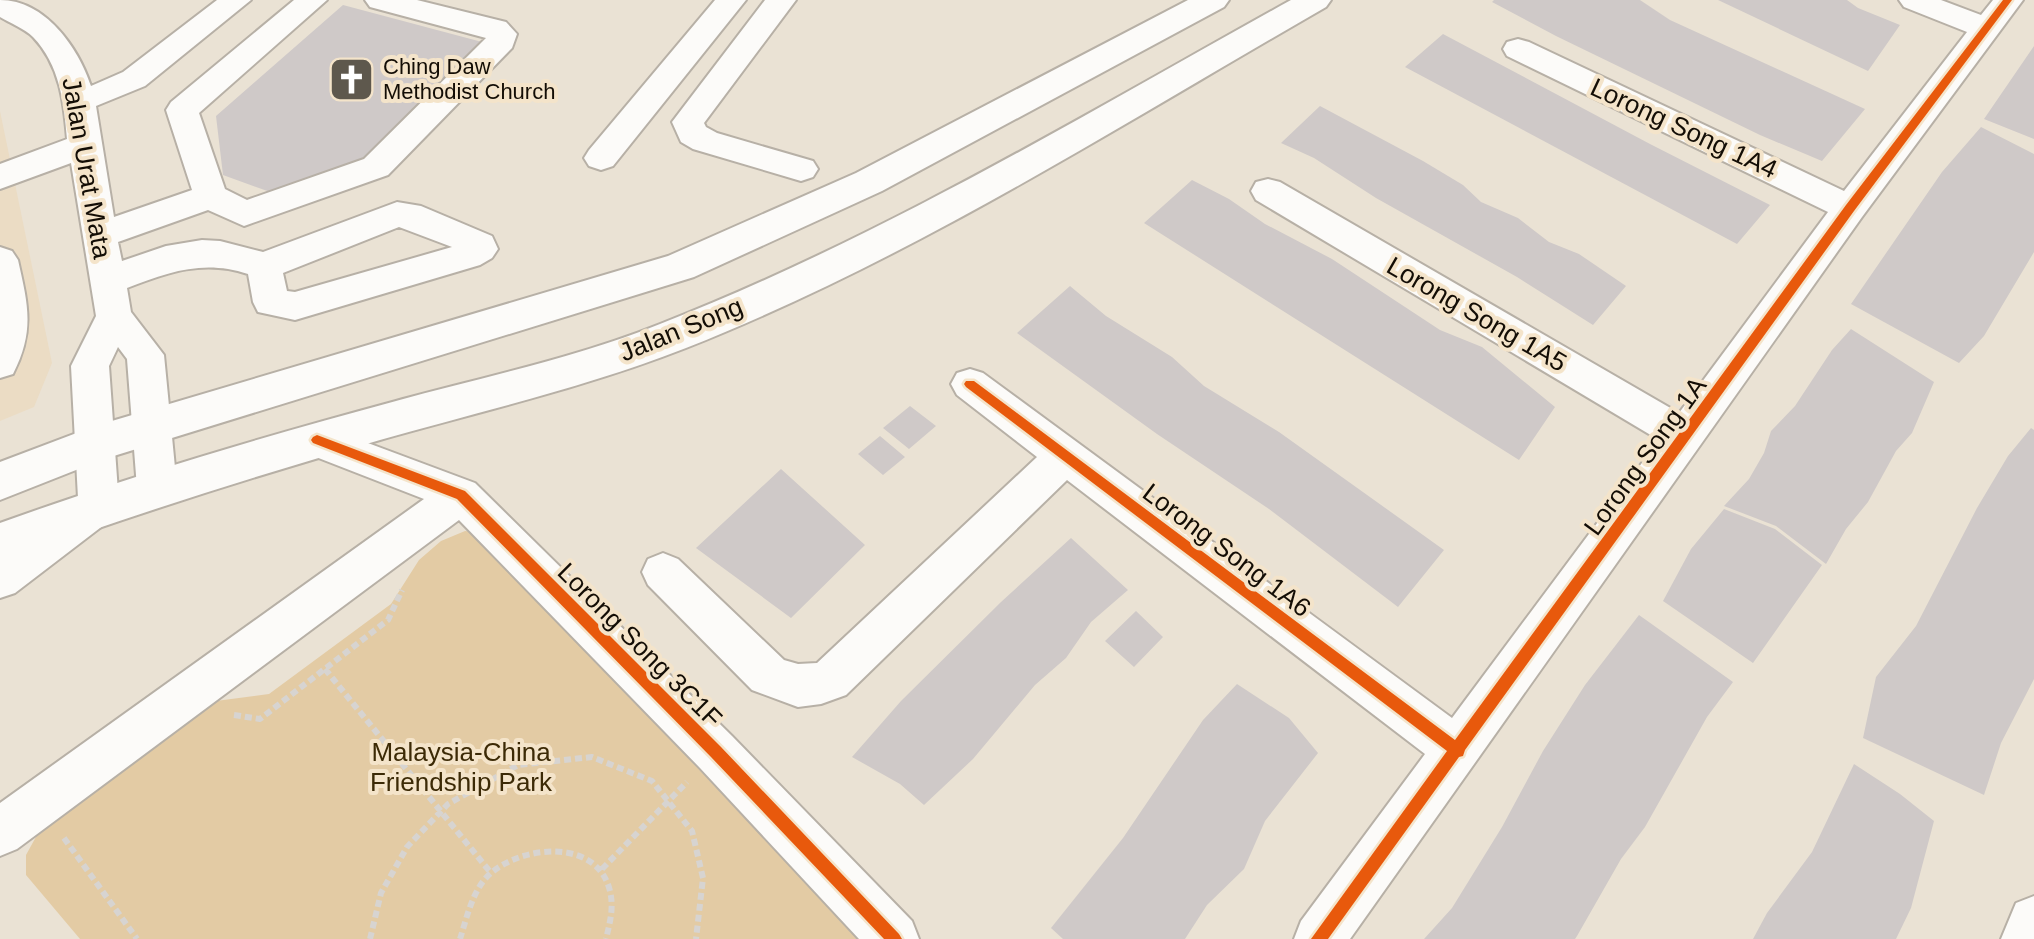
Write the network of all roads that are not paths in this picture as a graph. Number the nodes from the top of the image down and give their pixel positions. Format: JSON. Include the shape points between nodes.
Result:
{"nodes":[{"id":1,"x":236,"y":0,"type":"edge"},
{"id":2,"x":312,"y":0,"type":"edge"},
{"id":3,"x":380,"y":0,"type":"edge"},
{"id":4,"x":731,"y":0,"type":"edge"},
{"id":5,"x":781,"y":0,"type":"edge"},
{"id":6,"x":1213,"y":0,"type":"edge"},
{"id":7,"x":1315,"y":0,"type":"edge"},
{"id":8,"x":1914,"y":0,"type":"edge"},
{"id":9,"x":0,"y":5,"type":"edge"},
{"id":10,"x":1997,"y":15,"type":"edge"},
{"id":11,"x":1518,"y":49,"type":"dead end"},
{"id":12,"x":80,"y":100,"type":"junction"},
{"id":13,"x":84,"y":145,"type":"junction"},
{"id":14,"x":601,"y":158,"type":"dead end"},
{"id":15,"x":801,"y":169,"type":"dead end"},
{"id":16,"x":0,"y":177,"type":"edge"},
{"id":17,"x":1268,"y":191,"type":"dead end"},
{"id":18,"x":301,"y":193,"type":"junction"},
{"id":19,"x":211,"y":196,"type":"junction"},
{"id":20,"x":268,"y":205,"type":"junction"},
{"id":21,"x":1850,"y":208,"type":"junction"},
{"id":22,"x":100,"y":235,"type":"junction"},
{"id":23,"x":313,"y":246,"type":"junction"},
{"id":24,"x":0,"y":260,"type":"edge"},
{"id":25,"x":264,"y":266,"type":"junction"},
{"id":26,"x":110,"y":298,"type":"junction"},
{"id":27,"x":0,"y":363,"type":"edge"},
{"id":28,"x":970,"y":384,"type":"dead end"},
{"id":29,"x":152,"y":427,"type":"junction"},
{"id":30,"x":1686,"y":437,"type":"junction"},
{"id":31,"x":317,"y":440,"type":"junction"},
{"id":32,"x":95,"y":444,"type":"junction"},
{"id":33,"x":1065,"y":456,"type":"junction"},
{"id":34,"x":0,"y":481,"type":"edge"},
{"id":35,"x":157,"y":488,"type":"junction"},
{"id":36,"x":461,"y":495,"type":"junction"},
{"id":37,"x":99,"y":506,"type":"junction"},
{"id":38,"x":0,"y":543,"type":"edge"},
{"id":39,"x":663,"y":572,"type":"dead end"},
{"id":40,"x":0,"y":579,"type":"edge"},
{"id":41,"x":1458,"y":751,"type":"junction"},
{"id":42,"x":0,"y":832,"type":"edge"},
{"id":43,"x":2034,"y":921,"type":"edge"},
{"id":44,"x":894,"y":939,"type":"edge"},
{"id":45,"x":1319,"y":939,"type":"edge"},
{"id":46,"x":2026,"y":939,"type":"edge"}],
"edges":[{"from":1,"to":12,"type":"street","via":[[134,79]]},
{"from":2,"to":19,"type":"street","via":[[182,110]]},
{"from":3,"to":18,"type":"street","via":[[495,29],[502,34],[501,41],[376,167]]},
{"from":4,"to":14,"type":"street"},
{"from":5,"to":15,"type":"street","via":[[688,122],[692,134],[705,141]]},
{"from":6,"to":29,"type":"main road","via":[[869,182],[680,267]]},
{"from":7,"to":31,"type":"main road","name":"Jalan Song","via":[[877,246],[795,283],[672,337],[582,367]]},
{"from":8,"to":10,"type":"street"},
{"from":9,"to":12,"type":"street","name":"Jalan Urat Mata","via":[[43,29],[57,45]]},
{"from":10,"to":21,"type":"street","name":"Lorong Song 1A"},
{"from":11,"to":21,"type":"street","name":"Lorong Song 1A4"},
{"from":12,"to":13,"type":"street","name":"Jalan Urat Mata"},
{"from":13,"to":16,"type":"street"},
{"from":13,"to":22,"type":"street","name":"Jalan Urat Mata"},
{"from":17,"to":30,"type":"street","name":"Lorong Song 1A5"},
{"from":18,"to":20,"type":"street"},
{"from":18,"to":23,"type":"street","via":[[321,214]]},
{"from":19,"to":20,"type":"street","via":[[244,214]]},
{"from":19,"to":22,"type":"street"},
{"from":20,"to":23,"type":"street"},
{"from":21,"to":30,"type":"street","name":"Lorong Song 1A"},
{"from":22,"to":26,"type":"street","name":"Jalan Urat Mata"},
{"from":23,"to":25,"type":"street"},
{"from":23,"to":25,"type":"street","via":[[397,214],[476,241],[480,249],[295,306],[271,302]]},
{"from":24,"to":27,"type":"street","via":[[9,306],[9,341]]},
{"from":25,"to":26,"type":"street","via":[[232,253],[188,252]]},
{"from":26,"to":29,"type":"street","via":[[145,355]]},
{"from":26,"to":32,"type":"street","via":[[90,366]]},
{"from":28,"to":33,"type":"street","name":"Lorong Song 1A6"},
{"from":29,"to":32,"type":"main road"},
{"from":29,"to":35,"type":"street"},
{"from":30,"to":41,"type":"street","name":"Lorong Song 1A"},
{"from":31,"to":35,"type":"main road","name":"Jalan Song"},
{"from":31,"to":36,"type":"street","name":"Lorong Song 3C1F"},
{"from":32,"to":34,"type":"main road"},
{"from":32,"to":37,"type":"street"},
{"from":33,"to":39,"type":"street","via":[[830,680],[806,688],[768,675]]},
{"from":33,"to":41,"type":"street","name":"Lorong Song 1A6"},
{"from":35,"to":37,"type":"main road","name":"Jalan Song"},
{"from":36,"to":42,"type":"street"},
{"from":36,"to":44,"type":"street","name":"Lorong Song 3C1F"},
{"from":37,"to":38,"type":"main road","name":"Jalan Song"},
{"from":37,"to":40,"type":"street"},
{"from":41,"to":45,"type":"street","name":"Lorong Song 1A"},
{"from":43,"to":46,"type":"street"}]}
